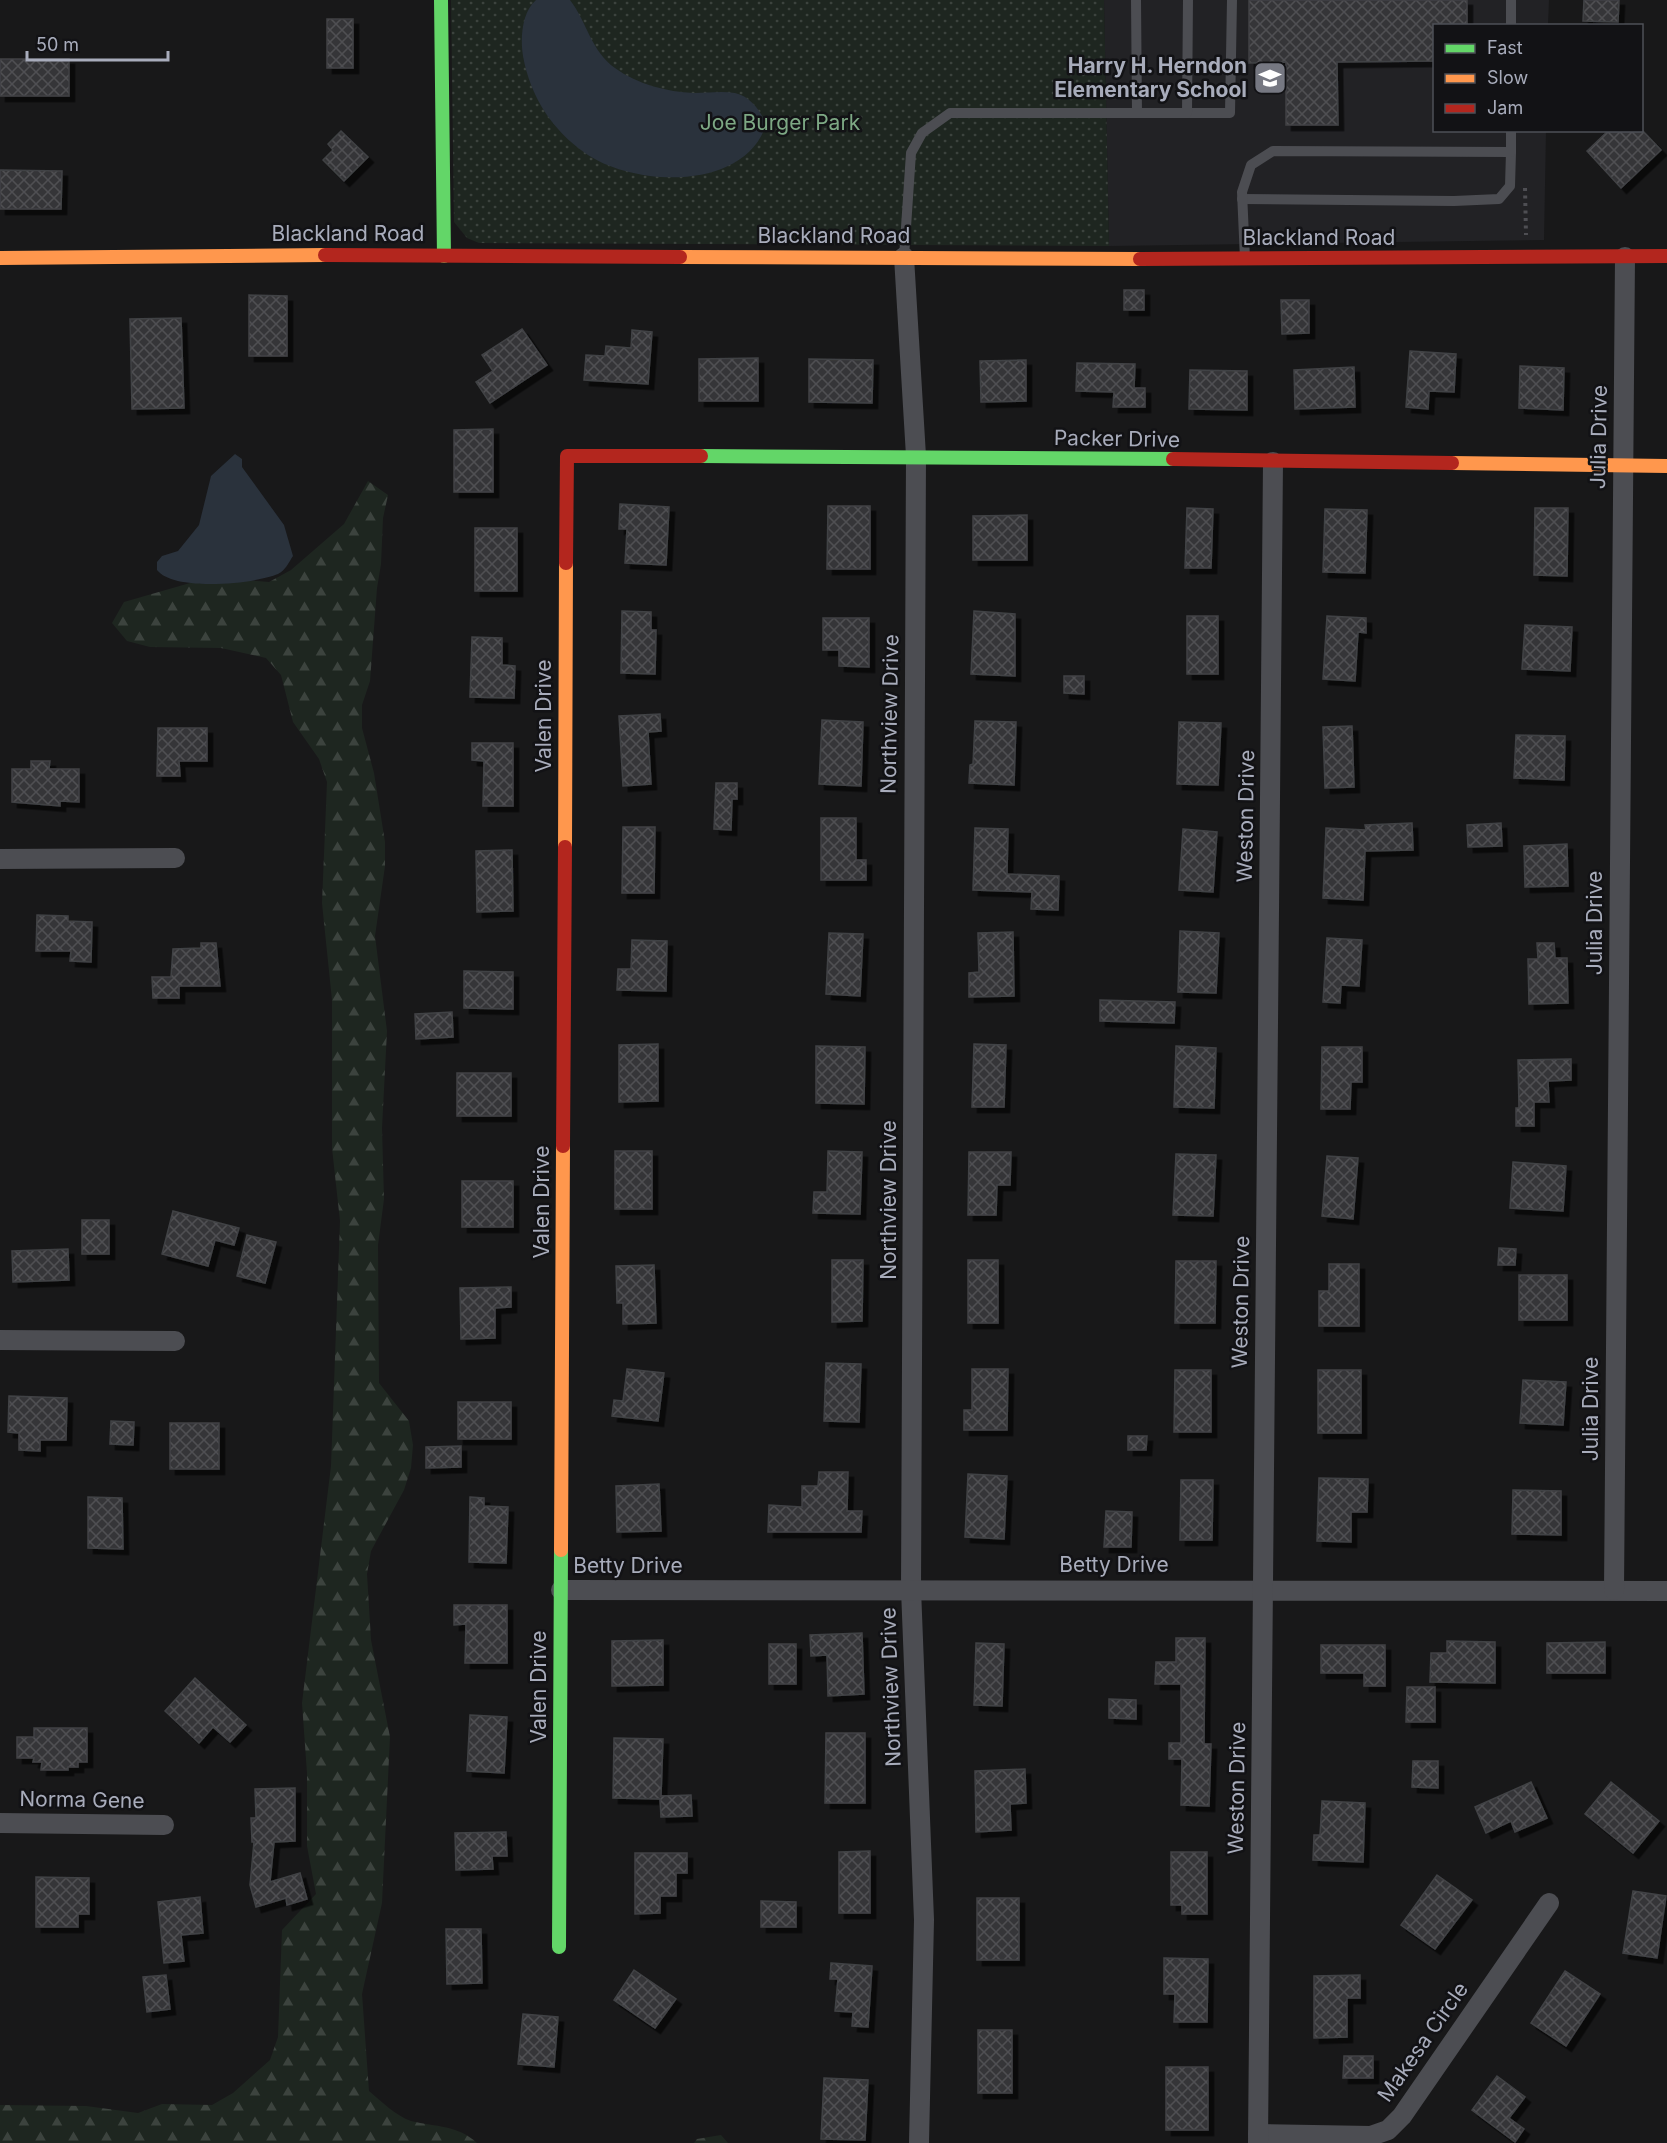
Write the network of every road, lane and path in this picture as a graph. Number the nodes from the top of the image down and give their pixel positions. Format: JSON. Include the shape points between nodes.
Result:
{"nodes":[{"id":1,"x":441,"y":0,"type":"edge"},
{"id":2,"x":1136,"y":0,"type":"edge"},
{"id":3,"x":1188,"y":0,"type":"edge"},
{"id":4,"x":1232,"y":0,"type":"edge"},
{"id":5,"x":1510,"y":0,"type":"edge"},
{"id":6,"x":1510,"y":24,"type":"edge"},
{"id":7,"x":1137,"y":113,"type":"junction"},
{"id":8,"x":1187,"y":113,"type":"junction"},
{"id":9,"x":1510,"y":132,"type":"edge"},
{"id":10,"x":1511,"y":152,"type":"junction"},
{"id":11,"x":1242,"y":199,"type":"junction"},
{"id":12,"x":444,"y":256,"type":"junction"},
{"id":13,"x":1667,"y":256,"type":"edge"},
{"id":14,"x":904,"y":257,"type":"junction"},
{"id":15,"x":1625,"y":257,"type":"junction"},
{"id":16,"x":0,"y":258,"type":"edge"},
{"id":17,"x":1245,"y":260,"type":"junction"},
{"id":18,"x":567,"y":456,"type":"joint"},
{"id":19,"x":916,"y":456,"type":"junction"},
{"id":20,"x":1273,"y":462,"type":"junction"},
{"id":21,"x":1622,"y":465,"type":"junction"},
{"id":22,"x":1667,"y":466,"type":"edge"},
{"id":23,"x":174,"y":858,"type":"dead end"},
{"id":24,"x":0,"y":859,"type":"edge"},
{"id":25,"x":0,"y":1340,"type":"edge"},
{"id":26,"x":176,"y":1341,"type":"dead end"},
{"id":27,"x":911,"y":1589,"type":"junction"},
{"id":28,"x":1263,"y":1589,"type":"junction"},
{"id":29,"x":561,"y":1590,"type":"junction"},
{"id":30,"x":1614,"y":1590,"type":"junction"},
{"id":31,"x":1667,"y":1591,"type":"edge"},
{"id":32,"x":0,"y":1823,"type":"edge"},
{"id":33,"x":164,"y":1825,"type":"dead end"},
{"id":34,"x":1549,"y":1903,"type":"dead end"},
{"id":35,"x":559,"y":1947,"type":"dead end"},
{"id":36,"x":1258,"y":2138,"type":"edge"},
{"id":37,"x":919,"y":2143,"type":"edge"}],
"edges":[{"from":1,"to":12,"type":"street"},
{"from":2,"to":7,"type":"lane"},
{"from":3,"to":8,"type":"lane"},
{"from":4,"to":8,"type":"lane","via":[[1230,113]]},
{"from":5,"to":6,"type":"lane"},
{"from":7,"to":8,"type":"lane"},
{"from":7,"to":14,"type":"lane","via":[[950,112],[922,133],[911,153]]},
{"from":9,"to":10,"type":"lane"},
{"from":10,"to":11,"type":"lane","via":[[1273,151],[1251,165]]},
{"from":10,"to":11,"type":"lane","via":[[1510,186],[1499,199]]},
{"from":11,"to":17,"type":"lane"},
{"from":12,"to":14,"type":"street","name":"Blackland Road"},
{"from":12,"to":16,"type":"street","name":"Blackland Road"},
{"from":13,"to":15,"type":"street","name":"Blackland Road"},
{"from":14,"to":17,"type":"street","name":"Blackland Road"},
{"from":14,"to":19,"type":"street","name":"Northview Drive"},
{"from":15,"to":17,"type":"street","name":"Blackland Road"},
{"from":15,"to":21,"type":"street","name":"Julia Drive"},
{"from":18,"to":19,"type":"street","name":"Packer Drive"},
{"from":18,"to":29,"type":"street","name":"Valen Drive"},
{"from":19,"to":20,"type":"street","name":"Packer Drive"},
{"from":19,"to":27,"type":"street","name":"Northview Drive"},
{"from":20,"to":21,"type":"street","name":"Packer Drive"},
{"from":20,"to":28,"type":"street","name":"Weston Drive"},
{"from":21,"to":22,"type":"street","name":"Packer Drive"},
{"from":21,"to":30,"type":"street","name":"Julia Drive"},
{"from":23,"to":24,"type":"street"},
{"from":25,"to":26,"type":"street"},
{"from":27,"to":28,"type":"street","name":"Betty Drive"},
{"from":27,"to":29,"type":"street","name":"Betty Drive"},
{"from":27,"to":37,"type":"street","name":"Northview Drive","via":[[924,1920]]},
{"from":28,"to":30,"type":"street","name":"Betty Drive"},
{"from":28,"to":36,"type":"street","name":"Weston Drive"},
{"from":29,"to":35,"type":"street","name":"Valen Drive"},
{"from":30,"to":31,"type":"street","name":"Betty Drive"},
{"from":32,"to":33,"type":"street","name":"Norma Gene"},
{"from":34,"to":36,"type":"street","name":"Makesa Circle","via":[[1402,2116],[1388,2130],[1371,2136]]}]}
